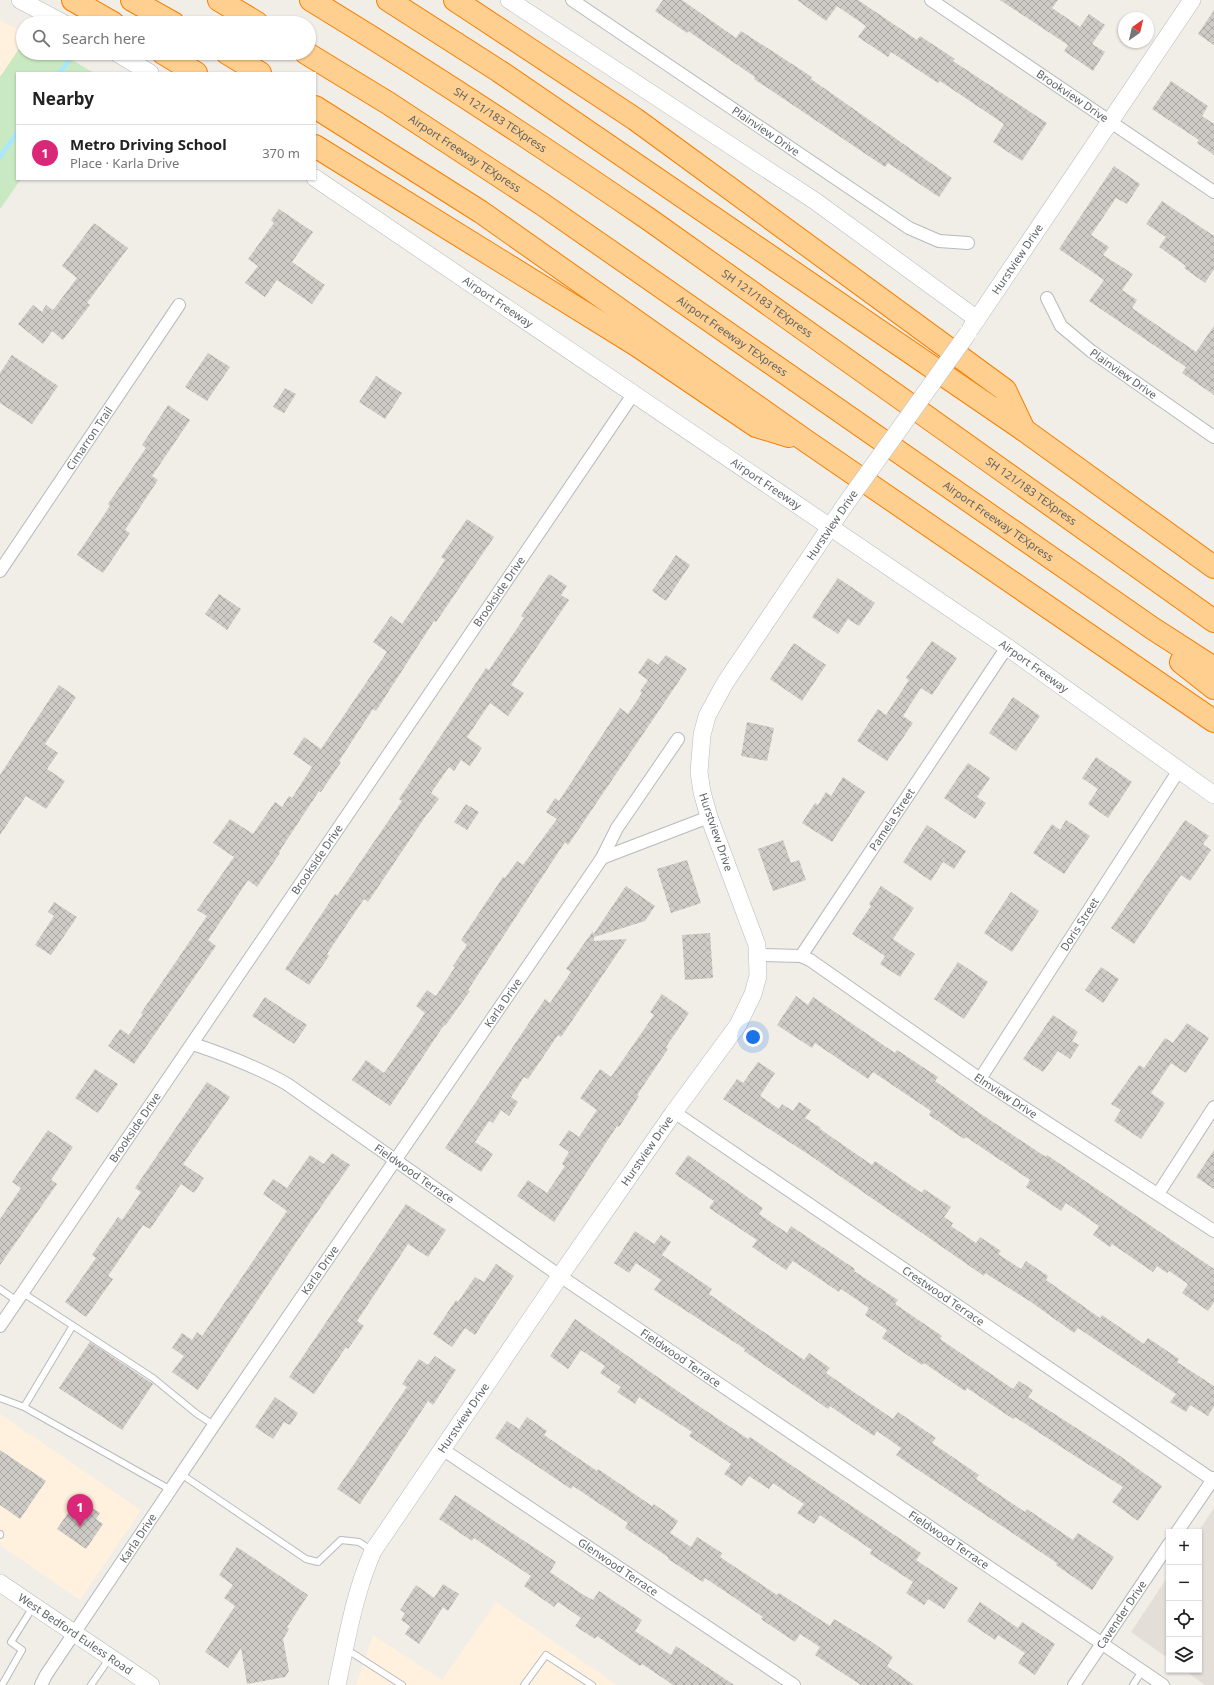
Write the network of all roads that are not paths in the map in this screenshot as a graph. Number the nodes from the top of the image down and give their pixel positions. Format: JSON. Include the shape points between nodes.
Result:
{"nodes":[{"id":1,"x":20,"y":0,"type":"edge"},
{"id":2,"x":73,"y":0,"type":"edge"},
{"id":3,"x":132,"y":0,"type":"edge"},
{"id":4,"x":219,"y":0,"type":"edge"},
{"id":5,"x":311,"y":0,"type":"edge"},
{"id":6,"x":388,"y":0,"type":"edge"},
{"id":7,"x":455,"y":0,"type":"edge"},
{"id":8,"x":509,"y":0,"type":"edge"},
{"id":9,"x":572,"y":0,"type":"edge"},
{"id":10,"x":931,"y":0,"type":"edge"},
{"id":11,"x":1192,"y":0,"type":"edge"},
{"id":12,"x":50,"y":16,"type":"edge"},
{"id":13,"x":101,"y":16,"type":"edge"},
{"id":14,"x":161,"y":16,"type":"edge"},
{"id":15,"x":245,"y":16,"type":"edge"},
{"id":16,"x":316,"y":59,"type":"edge"},
{"id":17,"x":129,"y":60,"type":"edge"},
{"id":18,"x":175,"y":60,"type":"edge"},
{"id":19,"x":239,"y":60,"type":"edge"},
{"id":20,"x":148,"y":72,"type":"edge"},
{"id":21,"x":194,"y":72,"type":"edge"},
{"id":22,"x":258,"y":72,"type":"edge"},
{"id":23,"x":316,"y":109,"type":"edge"},
{"id":24,"x":1111,"y":121,"type":"junction"},
{"id":25,"x":316,"y":147,"type":"edge"},
{"id":26,"x":316,"y":179,"type":"edge"},
{"id":27,"x":1214,"y":192,"type":"edge"},
{"id":28,"x":968,"y":242,"type":"dead end"},
{"id":29,"x":1047,"y":298,"type":"dead end"},
{"id":30,"x":179,"y":305,"type":"dead end"},
{"id":31,"x":978,"y":319,"type":"junction"},
{"id":32,"x":634,"y":393,"type":"junction"},
{"id":33,"x":1024,"y":430,"type":"junction"},
{"id":34,"x":1214,"y":437,"type":"edge"},
{"id":35,"x":806,"y":441,"type":"junction"},
{"id":36,"x":830,"y":528,"type":"junction"},
{"id":37,"x":1214,"y":567,"type":"edge"},
{"id":38,"x":0,"y":571,"type":"edge"},
{"id":39,"x":1214,"y":621,"type":"edge"},
{"id":40,"x":1152,"y":628,"type":"junction"},
{"id":41,"x":1007,"y":647,"type":"junction"},
{"id":42,"x":1214,"y":668,"type":"edge"},
{"id":43,"x":1214,"y":688,"type":"edge"},
{"id":44,"x":1214,"y":722,"type":"edge"},
{"id":45,"x":678,"y":739,"type":"dead end"},
{"id":46,"x":1179,"y":770,"type":"junction"},
{"id":47,"x":1214,"y":796,"type":"edge"},
{"id":48,"x":709,"y":817,"type":"junction"},
{"id":49,"x":602,"y":858,"type":"junction"},
{"id":50,"x":758,"y":955,"type":"junction"},
{"id":51,"x":801,"y":956,"type":"junction"},
{"id":52,"x":193,"y":1044,"type":"junction"},
{"id":53,"x":980,"y":1079,"type":"junction"},
{"id":54,"x":1214,"y":1107,"type":"edge"},
{"id":55,"x":674,"y":1112,"type":"junction"},
{"id":56,"x":395,"y":1159,"type":"junction"},
{"id":57,"x":1158,"y":1194,"type":"junction"},
{"id":58,"x":1214,"y":1231,"type":"edge"},
{"id":59,"x":560,"y":1276,"type":"junction"},
{"id":60,"x":0,"y":1289,"type":"edge"},
{"id":61,"x":20,"y":1297,"type":"junction"},
{"id":62,"x":0,"y":1326,"type":"edge"},
{"id":63,"x":72,"y":1327,"type":"junction"},
{"id":64,"x":0,"y":1398,"type":"edge"},
{"id":65,"x":24,"y":1407,"type":"junction"},
{"id":66,"x":214,"y":1425,"type":"junction"},
{"id":67,"x":442,"y":1449,"type":"junction"},
{"id":68,"x":181,"y":1474,"type":"junction"},
{"id":69,"x":1214,"y":1480,"type":"edge"},
{"id":70,"x":170,"y":1490,"type":"junction"},
{"id":71,"x":1179,"y":1529,"type":"edge"},
{"id":72,"x":1166,"y":1548,"type":"edge"},
{"id":73,"x":373,"y":1551,"type":"junction"},
{"id":74,"x":0,"y":1583,"type":"edge"},
{"id":75,"x":34,"y":1606,"type":"junction"},
{"id":76,"x":74,"y":1633,"type":"junction"},
{"id":77,"x":1102,"y":1643,"type":"junction"},
{"id":78,"x":345,"y":1649,"type":"junction"},
{"id":79,"x":110,"y":1658,"type":"junction"},
{"id":80,"x":1142,"y":1670,"type":"junction"},
{"id":81,"x":2,"y":1685,"type":"edge"},
{"id":82,"x":41,"y":1685,"type":"edge"},
{"id":83,"x":91,"y":1685,"type":"edge"},
{"id":84,"x":151,"y":1685,"type":"edge"},
{"id":85,"x":337,"y":1685,"type":"edge"},
{"id":86,"x":402,"y":1685,"type":"edge"},
{"id":87,"x":524,"y":1685,"type":"edge"},
{"id":88,"x":592,"y":1685,"type":"edge"},
{"id":89,"x":794,"y":1685,"type":"edge"},
{"id":90,"x":1074,"y":1685,"type":"edge"},
{"id":91,"x":1132,"y":1685,"type":"edge"},
{"id":92,"x":1163,"y":1685,"type":"edge"}],
"edges":[{"from":1,"to":12,"type":"street"},
{"from":2,"to":13,"type":"highway"},
{"from":3,"to":14,"type":"highway"},
{"from":4,"to":15,"type":"highway"},
{"from":5,"to":39,"type":"highway","name":"SH 121/183 TEXpress","via":[[403,56],[650,220]]},
{"from":6,"to":33,"type":"highway","via":[[512,80]]},
{"from":7,"to":33,"type":"highway","via":[[635,119],[1005,390]]},
{"from":8,"to":31,"type":"street","via":[[815,202]]},
{"from":9,"to":28,"type":"street","name":"Plainview Drive","via":[[909,228],[939,241]]},
{"from":10,"to":24,"type":"street","name":"Brookview Drive"},
{"from":11,"to":24,"type":"street","name":"Hurstview Drive"},
{"from":16,"to":40,"type":"highway","name":"Airport Freeway TEXpress","via":[[542,204]]},
{"from":17,"to":20,"type":"street"},
{"from":18,"to":21,"type":"highway"},
{"from":19,"to":22,"type":"highway"},
{"from":23,"to":35,"type":"highway","via":[[481,212]]},
{"from":24,"to":27,"type":"street","name":"Brookview Drive"},
{"from":24,"to":31,"type":"street","name":"Hurstview Drive"},
{"from":25,"to":35,"type":"highway","via":[[638,346],[756,426]]},
{"from":26,"to":32,"type":"street","name":"Airport Freeway"},
{"from":29,"to":34,"type":"street","name":"Plainview Drive","via":[[1061,326],[1091,351]]},
{"from":30,"to":38,"type":"street","name":"Cimarron Trail"},
{"from":31,"to":36,"type":"street","name":"Hurstview Drive","bridge":true},
{"from":32,"to":36,"type":"street","name":"Airport Freeway"},
{"from":32,"to":52,"type":"street","name":"Brookside Drive"},
{"from":33,"to":37,"type":"highway"},
{"from":35,"to":44,"type":"highway"},
{"from":36,"to":41,"type":"street","name":"Airport Freeway"},
{"from":36,"to":48,"type":"street","name":"Hurstview Drive","via":[[725,683],[707,716],[699,753],[699,772]]},
{"from":40,"to":42,"type":"highway"},
{"from":40,"to":43,"type":"highway","via":[[1173,657]]},
{"from":41,"to":46,"type":"street","name":"Airport Freeway"},
{"from":41,"to":51,"type":"street","name":"Pamela Street"},
{"from":45,"to":49,"type":"street","name":"Karla Drive","via":[[617,828]]},
{"from":46,"to":47,"type":"street","name":"Airport Freeway"},
{"from":46,"to":53,"type":"street","name":"Doris Street"},
{"from":48,"to":49,"type":"street"},
{"from":48,"to":50,"type":"street","name":"Hurstview Drive","via":[[757,945]]},
{"from":49,"to":56,"type":"street","name":"Karla Drive"},
{"from":50,"to":51,"type":"street"},
{"from":50,"to":55,"type":"street","name":"Hurstview Drive","via":[[754,994],[738,1025]]},
{"from":51,"to":53,"type":"street","name":"Elmview Drive"},
{"from":52,"to":56,"type":"street","name":"Fieldwood Terrace","via":[[261,1069],[287,1084]]},
{"from":52,"to":61,"type":"street","name":"Brookside Drive"},
{"from":53,"to":57,"type":"street","name":"Elmview Drive"},
{"from":54,"to":57,"type":"street"},
{"from":55,"to":59,"type":"street","name":"Hurstview Drive"},
{"from":55,"to":69,"type":"street","name":"Crestwood Terrace"},
{"from":56,"to":59,"type":"street","name":"Fieldwood Terrace"},
{"from":56,"to":66,"type":"street","name":"Karla Drive"},
{"from":57,"to":58,"type":"street","name":"Elmview Drive"},
{"from":59,"to":67,"type":"street","name":"Hurstview Drive"},
{"from":59,"to":77,"type":"street","name":"Fieldwood Terrace"},
{"from":60,"to":61,"type":"lane"},
{"from":61,"to":62,"type":"street","name":"Brookside Drive"},
{"from":61,"to":63,"type":"lane"},
{"from":63,"to":65,"type":"lane"},
{"from":63,"to":66,"type":"lane","via":[[153,1378]]},
{"from":64,"to":65,"type":"lane"},
{"from":65,"to":70,"type":"lane"},
{"from":66,"to":68,"type":"street","name":"Karla Drive"},
{"from":67,"to":73,"type":"street","name":"Hurstview Drive"},
{"from":67,"to":89,"type":"street","name":"Glenwood Terrace"},
{"from":68,"to":70,"type":"street","name":"Karla Drive"},
{"from":68,"to":73,"type":"lane","via":[[306,1559],[318,1562],[341,1540],[359,1542]]},
{"from":69,"to":71,"type":"street"},
{"from":70,"to":76,"type":"street","name":"Karla Drive"},
{"from":72,"to":77,"type":"street","name":"Cavender Drive"},
{"from":73,"to":78,"type":"street","name":"Hurstview Drive","via":[[362,1576]]},
{"from":74,"to":75,"type":"street","name":"West Bedford Euless Road"},
{"from":75,"to":76,"type":"street","name":"West Bedford Euless Road"},
{"from":75,"to":81,"type":"lane","via":[[11,1642],[22,1650]]},
{"from":76,"to":79,"type":"street","name":"West Bedford Euless Road"},
{"from":76,"to":82,"type":"street","name":"Karla Drive"},
{"from":77,"to":80,"type":"street","name":"Fieldwood Terrace"},
{"from":77,"to":90,"type":"street","name":"Cavender Drive"},
{"from":78,"to":85,"type":"street","name":"Hurstview Drive"},
{"from":78,"to":86,"type":"lane"},
{"from":79,"to":83,"type":"lane"},
{"from":79,"to":84,"type":"street","name":"West Bedford Euless Road"},
{"from":80,"to":91,"type":"lane"},
{"from":80,"to":92,"type":"street","name":"Fieldwood Terrace"},
{"from":87,"to":88,"type":"lane","via":[[546,1655]]}]}
